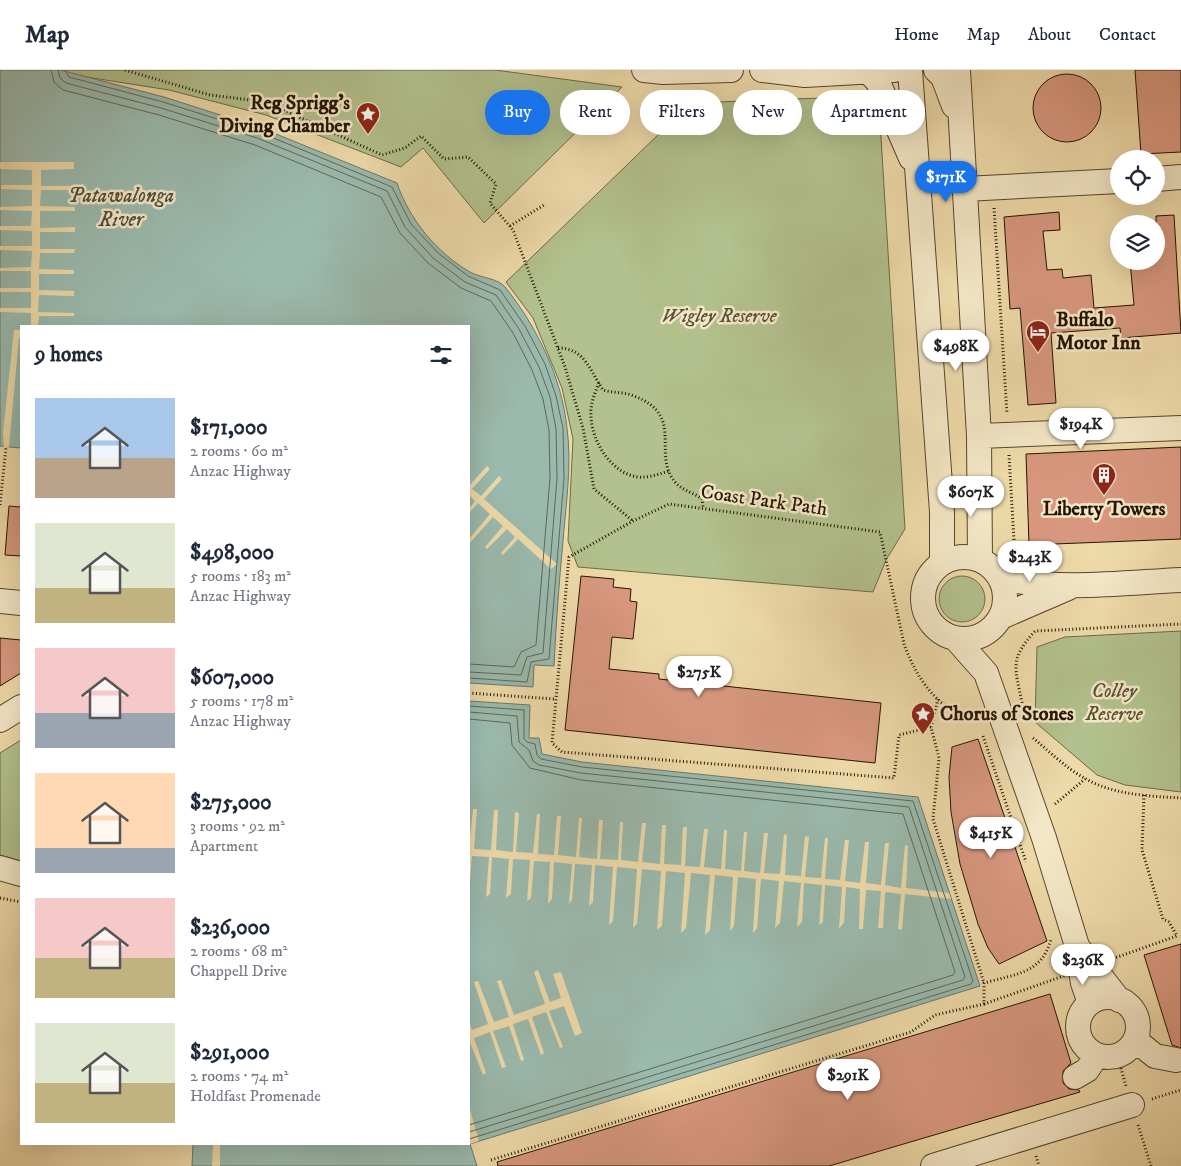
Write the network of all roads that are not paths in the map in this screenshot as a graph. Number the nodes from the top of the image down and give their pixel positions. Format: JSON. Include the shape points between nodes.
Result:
{"nodes":[{"id":1,"x":644,"y":70,"type":"edge"},
{"id":2,"x":731,"y":70,"type":"edge"},
{"id":3,"x":762,"y":70,"type":"edge"},
{"id":4,"x":894,"y":70,"type":"edge"},
{"id":5,"x":910,"y":70,"type":"edge"},
{"id":6,"x":936,"y":70,"type":"edge"},
{"id":7,"x":958,"y":70,"type":"edge"},
{"id":8,"x":868,"y":71,"type":"junction"},
{"id":9,"x":963,"y":158,"type":"junction"},
{"id":10,"x":918,"y":176,"type":"junction"},
{"id":11,"x":1181,"y":177,"type":"edge"},
{"id":12,"x":1165,"y":178,"type":"edge"},
{"id":13,"x":1110,"y":181,"type":"edge"},
{"id":14,"x":965,"y":189,"type":"junction"},
{"id":15,"x":1181,"y":428,"type":"edge"},
{"id":16,"x":979,"y":436,"type":"junction"},
{"id":17,"x":980,"y":560,"type":"junction"},
{"id":18,"x":942,"y":563,"type":"junction"},
{"id":19,"x":1009,"y":573,"type":"junction"},
{"id":20,"x":1181,"y":580,"type":"edge"},
{"id":21,"x":1074,"y":585,"type":"junction"},
{"id":22,"x":0,"y":601,"type":"edge"},
{"id":23,"x":20,"y":603,"type":"edge"},
{"id":24,"x":998,"y":621,"type":"junction"},
{"id":25,"x":955,"y":638,"type":"junction"},
{"id":26,"x":986,"y":674,"type":"junction"},
{"id":27,"x":20,"y":708,"type":"edge"},
{"id":28,"x":0,"y":720,"type":"edge"},
{"id":29,"x":0,"y":868,"type":"edge"},
{"id":30,"x":20,"y":874,"type":"edge"},
{"id":31,"x":1076,"y":946,"type":"junction"},
{"id":32,"x":1119,"y":1000,"type":"junction"},
{"id":33,"x":1090,"y":1003,"type":"junction"},
{"id":34,"x":1135,"y":1040,"type":"junction"},
{"id":35,"x":1097,"y":1055,"type":"junction"},
{"id":36,"x":1176,"y":1060,"type":"dead end"},
{"id":37,"x":1075,"y":1077,"type":"dead end"},
{"id":38,"x":1132,"y":1105,"type":"road end"},
{"id":39,"x":933,"y":1166,"type":"edge"}],
"edges":[{"from":1,"to":2,"type":"street"},
{"from":3,"to":8,"type":"street","via":[[804,75]]},
{"from":4,"to":8,"type":"street"},
{"from":5,"to":10,"type":"street"},
{"from":6,"to":9,"type":"street","via":[[943,77],[958,114]]},
{"from":7,"to":9,"type":"street"},
{"from":8,"to":10,"type":"street","via":[[878,82]]},
{"from":9,"to":14,"type":"street"},
{"from":10,"to":18,"type":"street","via":[[942,512]]},
{"from":11,"to":12,"type":"street"},
{"from":13,"to":14,"type":"street"},
{"from":14,"to":16,"type":"street"},
{"from":15,"to":16,"type":"street"},
{"from":16,"to":17,"type":"street"},
{"from":16,"to":19,"type":"street","via":[[996,558]]},
{"from":17,"to":18,"type":"street","via":[[967,556]]},
{"from":17,"to":19,"type":"street","via":[[995,570]]},
{"from":18,"to":25,"type":"street","via":[[926,583],[925,609],[936,628]]},
{"from":19,"to":21,"type":"street","via":[[1030,584]]},
{"from":19,"to":24,"type":"street"},
{"from":20,"to":21,"type":"street"},
{"from":21,"to":24,"type":"street"},
{"from":22,"to":23,"type":"street"},
{"from":24,"to":25,"type":"street","via":[[978,637]]},
{"from":24,"to":26,"type":"street"},
{"from":25,"to":26,"type":"street"},
{"from":26,"to":31,"type":"street","via":[[1044,838]]},
{"from":27,"to":28,"type":"street"},
{"from":29,"to":30,"type":"street"},
{"from":31,"to":32,"type":"street"},
{"from":31,"to":33,"type":"street"},
{"from":32,"to":33,"type":"street","via":[[1104,998]]},
{"from":32,"to":34,"type":"street","via":[[1136,1016]]},
{"from":33,"to":35,"type":"street","via":[[1081,1014],[1079,1035],[1086,1047]]},
{"from":34,"to":35,"type":"street","via":[[1118,1055]]},
{"from":34,"to":36,"type":"street","via":[[1155,1056]]},
{"from":35,"to":37,"type":"street","via":[[1087,1070]]},
{"from":38,"to":39,"type":"street"}]}
